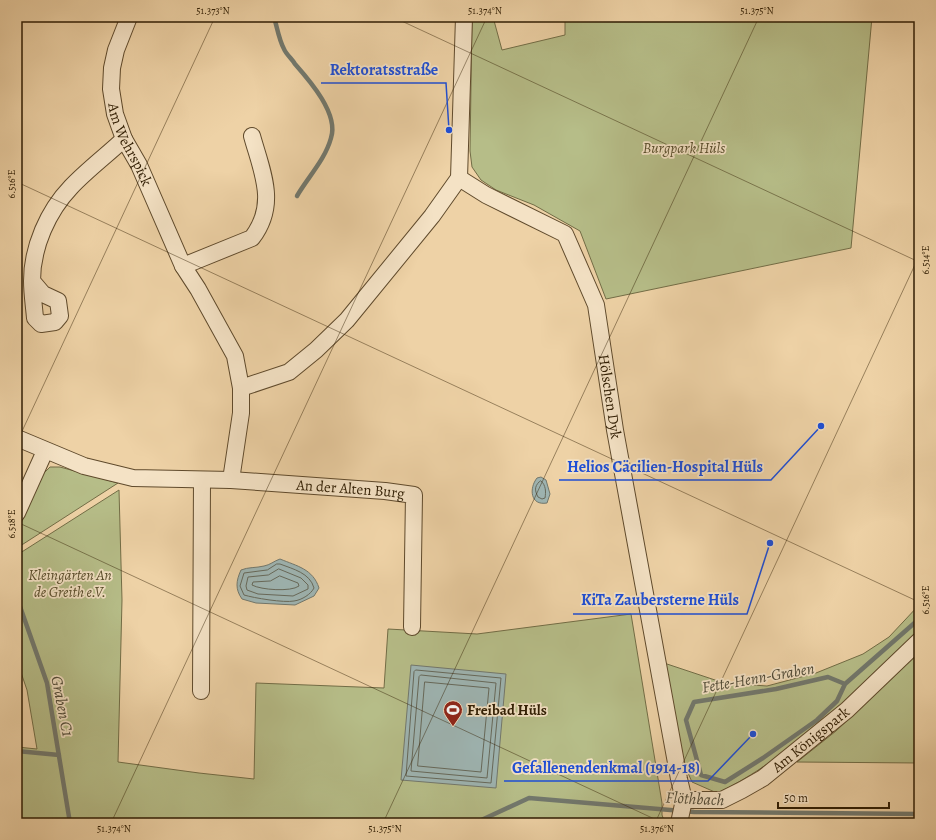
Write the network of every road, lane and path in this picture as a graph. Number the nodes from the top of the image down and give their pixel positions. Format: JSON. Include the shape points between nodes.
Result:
{"nodes":[{"id":1,"x":129,"y":17,"type":"edge"},
{"id":2,"x":464,"y":17,"type":"edge"},
{"id":3,"x":252,"y":136,"type":"dead end"},
{"id":4,"x":124,"y":140,"type":"junction"},
{"id":5,"x":459,"y":178,"type":"junction"},
{"id":6,"x":183,"y":266,"type":"junction"},
{"id":7,"x":32,"y":281,"type":"dead end"},
{"id":8,"x":241,"y":388,"type":"junction"},
{"id":9,"x":17,"y":438,"type":"edge"},
{"id":10,"x":45,"y":451,"type":"junction"},
{"id":11,"x":202,"y":480,"type":"junction"},
{"id":12,"x":231,"y":480,"type":"junction"},
{"id":13,"x":17,"y":513,"type":"edge"},
{"id":14,"x":412,"y":627,"type":"dead end"},
{"id":15,"x":919,"y":642,"type":"edge"},
{"id":16,"x":201,"y":692,"type":"dead end"},
{"id":17,"x":684,"y":800,"type":"junction"},
{"id":18,"x":679,"y":822,"type":"edge"}],
"edges":[{"from":1,"to":4,"type":"street","name":"Am Wehrspick","via":[[116,50],[111,89],[115,114]]},
{"from":2,"to":5,"type":"street"},
{"from":3,"to":6,"type":"street","via":[[266,186],[267,199],[257,231],[252,238]]},
{"from":4,"to":6,"type":"street","name":"Am Wehrspick","via":[[139,165]]},
{"from":4,"to":7,"type":"street","via":[[71,186],[55,207],[35,253]]},
{"from":5,"to":8,"type":"street","via":[[432,216],[347,320],[322,345],[289,372]]},
{"from":5,"to":17,"type":"street","name":"Hölschen Dyk","via":[[565,234],[596,305],[615,430]]},
{"from":6,"to":8,"type":"street","name":"Am Wehrspick","via":[[235,356]]},
{"from":8,"to":12,"type":"street","name":"Am Wehrspick","via":[[241,413]]},
{"from":9,"to":10,"type":"street","name":"An der Alten Burg"},
{"from":10,"to":11,"type":"street","name":"An der Alten Burg","via":[[84,466],[133,478]]},
{"from":10,"to":13,"type":"street"},
{"from":11,"to":12,"type":"street","name":"An der Alten Burg"},
{"from":11,"to":16,"type":"street"},
{"from":12,"to":14,"type":"street","name":"An der Alten Burg","via":[[414,494]]},
{"from":15,"to":17,"type":"street","name":"Am Königspark","via":[[847,710],[763,778],[722,800]]},
{"from":17,"to":18,"type":"street","name":"Hölschen Dyk"}]}
